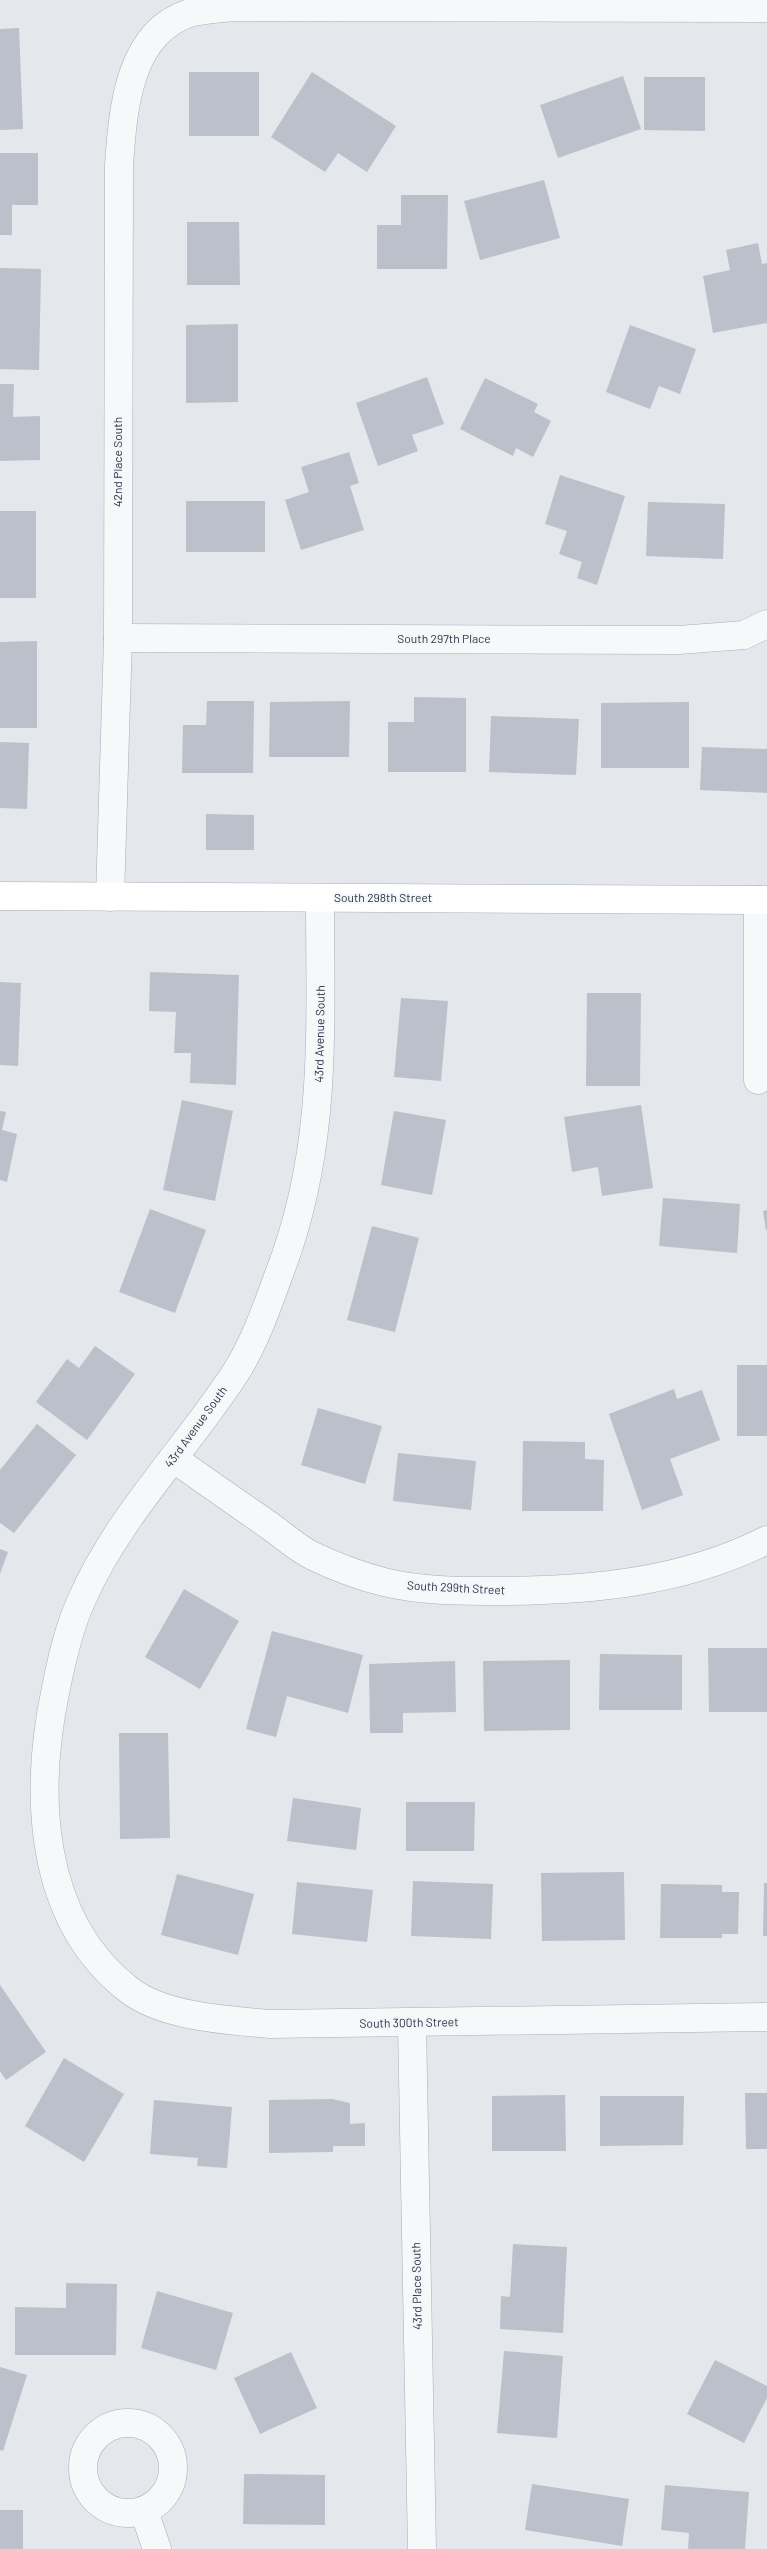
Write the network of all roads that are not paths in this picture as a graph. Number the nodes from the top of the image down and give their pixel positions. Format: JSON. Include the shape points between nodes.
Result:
{"nodes":[{"id":1,"x":767,"y":8,"type":"edge"},
{"id":2,"x":767,"y":624,"type":"edge"},
{"id":3,"x":118,"y":638,"type":"junction"},
{"id":4,"x":0,"y":896,"type":"edge"},
{"id":5,"x":110,"y":897,"type":"junction"},
{"id":6,"x":320,"y":898,"type":"junction"},
{"id":7,"x":763,"y":900,"type":"edge"},
{"id":8,"x":758,"y":1080,"type":"dead end"},
{"id":9,"x":173,"y":1458,"type":"junction"},
{"id":10,"x":767,"y":1540,"type":"edge"},
{"id":11,"x":80,"y":1937,"type":"joint"},
{"id":12,"x":767,"y":2016,"type":"edge"},
{"id":13,"x":412,"y":2024,"type":"junction"},
{"id":14,"x":144,"y":2511,"type":"dead end"},
{"id":15,"x":157,"y":2549,"type":"edge"},
{"id":16,"x":422,"y":2549,"type":"edge"}],
"edges":[{"from":1,"to":3,"type":"street","name":"42nd Place South","via":[[235,6],[192,13],[174,20],[155,34],[141,54],[131,80],[119,165]]},
{"from":2,"to":3,"type":"street","name":"South 297th Place","via":[[744,635],[679,640]]},
{"from":3,"to":5,"type":"street","name":"42nd Place South"},
{"from":4,"to":5,"type":"street","name":"South 298th Street"},
{"from":5,"to":6,"type":"street","name":"South 298th Street"},
{"from":6,"to":7,"type":"street","name":"South 298th Street"},
{"from":6,"to":9,"type":"street","name":"43rd Avenue South","via":[[319,1101],[310,1165],[295,1230],[255,1335],[237,1370]]},
{"from":7,"to":8,"type":"street"},
{"from":9,"to":10,"type":"street","name":"South 299th Street","via":[[311,1555],[386,1582],[422,1588],[534,1591],[623,1584],[710,1564]]},
{"from":9,"to":11,"type":"street","name":"43rd Avenue South","via":[[114,1540],[82,1598],[64,1649],[48,1724],[44,1797],[47,1833],[55,1875]]},
{"from":11,"to":13,"type":"street","name":"South 300th Street","via":[[100,1963],[131,1992],[163,2006],[208,2018],[270,2024]]},
{"from":12,"to":13,"type":"street","name":"South 300th Street"},
{"from":13,"to":16,"type":"street","name":"43rd Place South"},
{"from":14,"to":15,"type":"street"}]}
